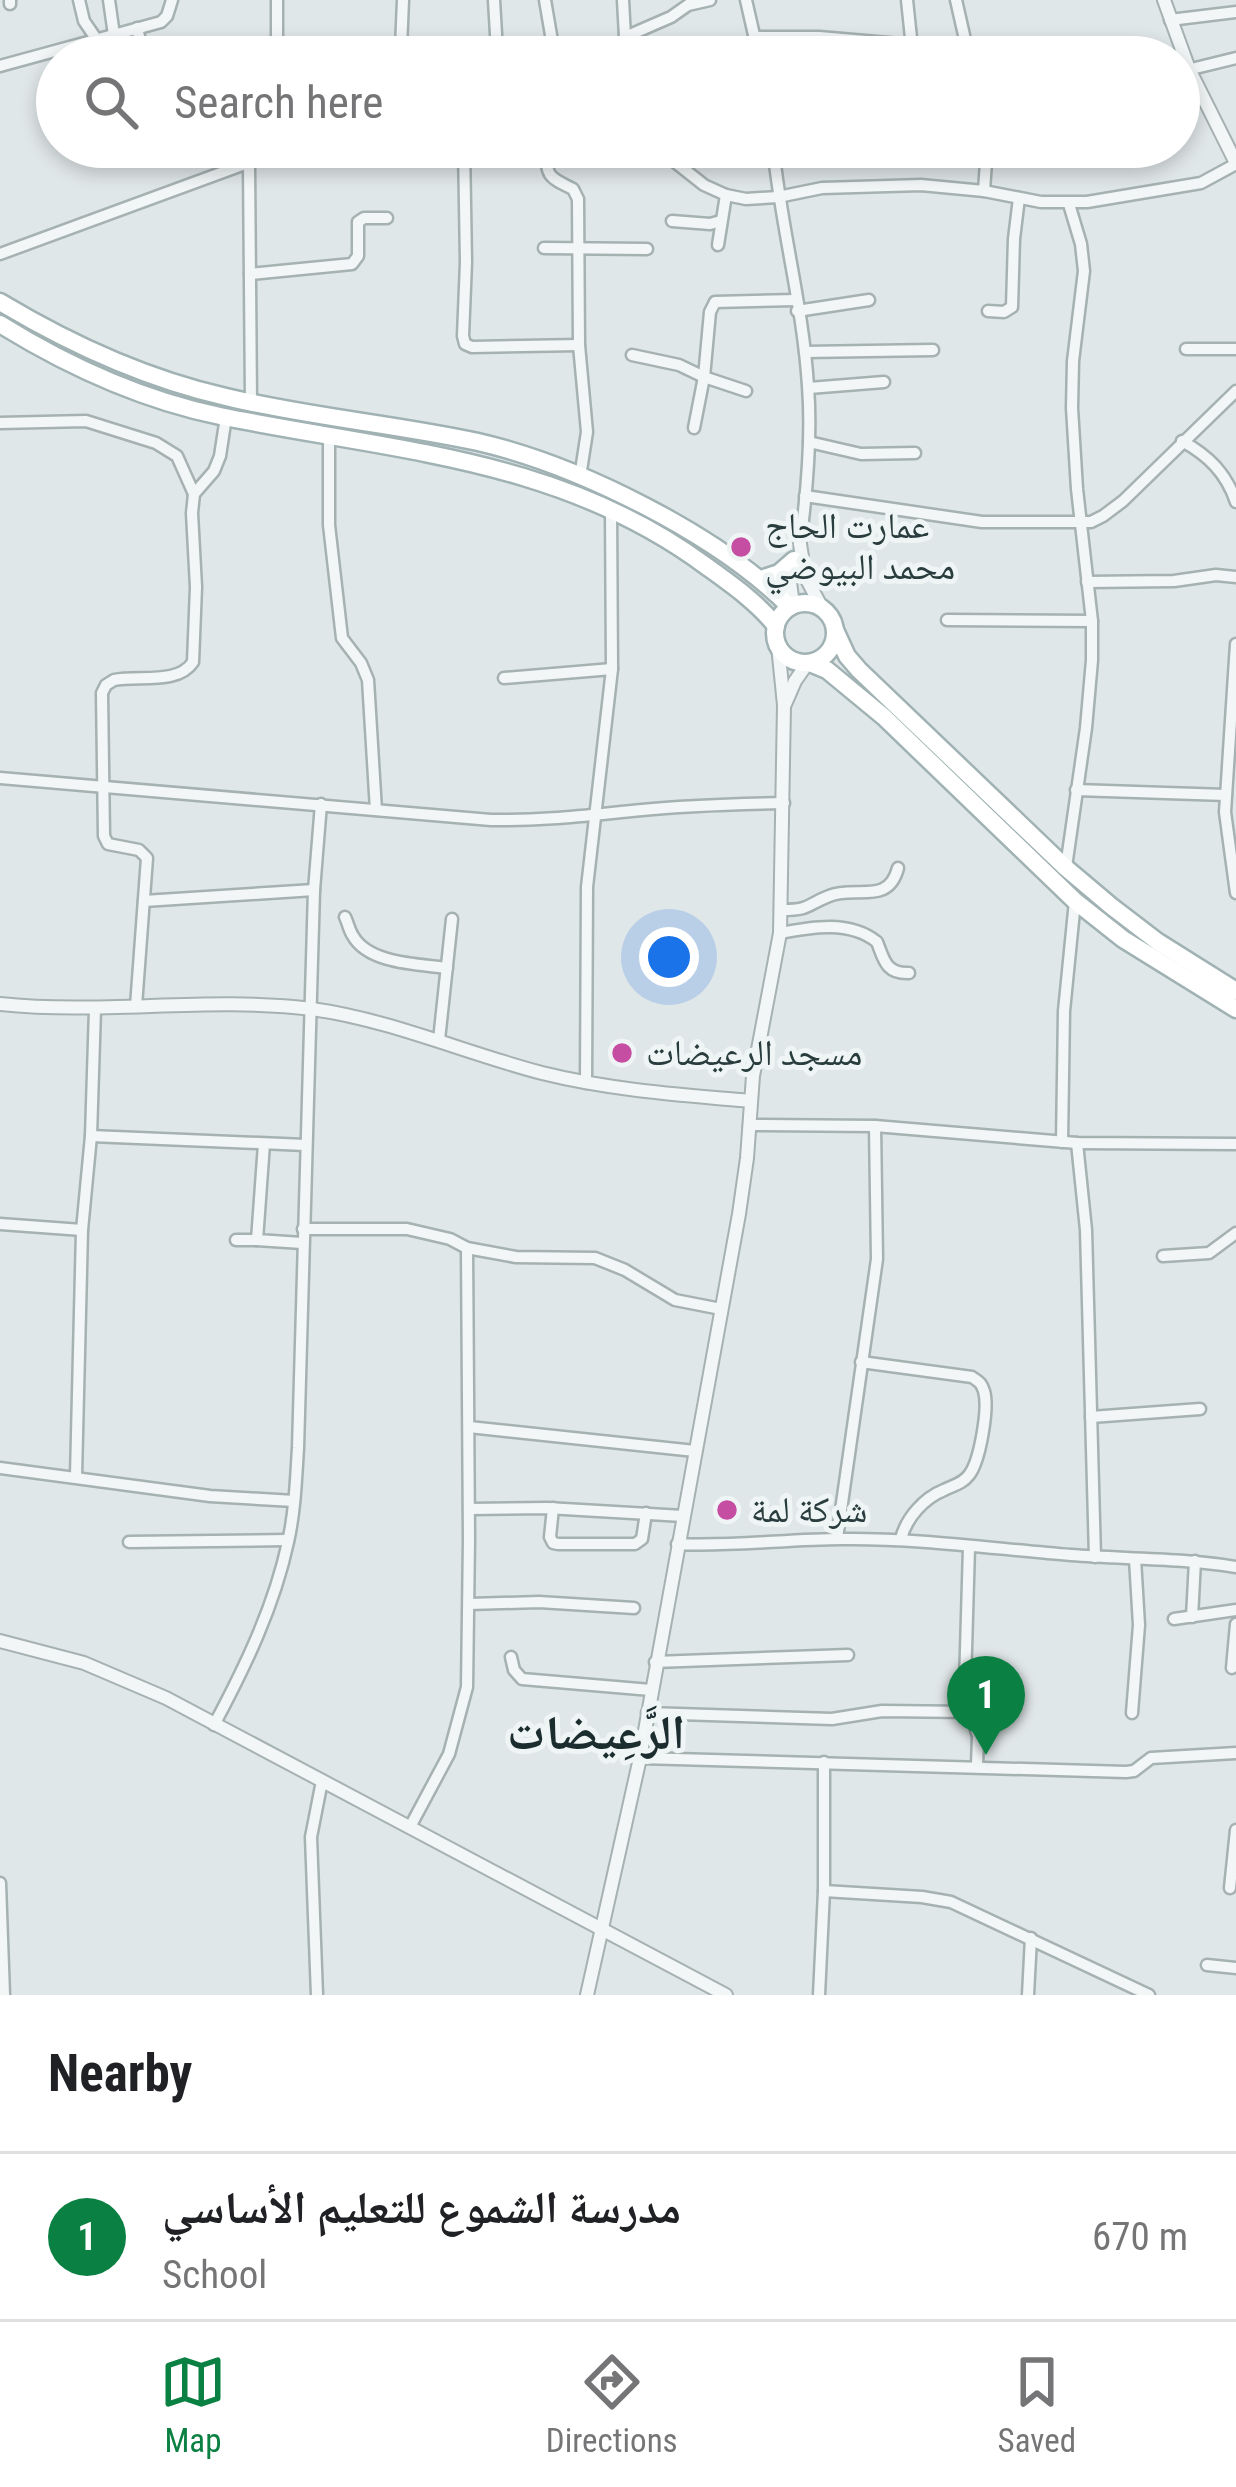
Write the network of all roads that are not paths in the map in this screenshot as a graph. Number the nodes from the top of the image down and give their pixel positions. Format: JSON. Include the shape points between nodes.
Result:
{"nodes":[{"id":1,"x":79,"y":0,"type":"edge"},
{"id":2,"x":109,"y":0,"type":"edge"},
{"id":3,"x":172,"y":0,"type":"edge"},
{"id":4,"x":277,"y":0,"type":"edge"},
{"id":5,"x":403,"y":0,"type":"edge"},
{"id":6,"x":494,"y":0,"type":"edge"},
{"id":7,"x":545,"y":0,"type":"edge"},
{"id":8,"x":623,"y":0,"type":"edge"},
{"id":9,"x":710,"y":0,"type":"edge"},
{"id":10,"x":746,"y":0,"type":"edge"},
{"id":11,"x":907,"y":0,"type":"edge"},
{"id":12,"x":956,"y":0,"type":"edge"},
{"id":13,"x":1164,"y":0,"type":"edge"},
{"id":14,"x":1236,"y":12,"type":"edge"},
{"id":15,"x":1170,"y":20,"type":"junction"},
{"id":16,"x":137,"y":28,"type":"junction"},
{"id":17,"x":114,"y":34,"type":"junction"},
{"id":18,"x":95,"y":36,"type":"edge"},
{"id":19,"x":109,"y":36,"type":"edge"},
{"id":20,"x":139,"y":36,"type":"edge"},
{"id":21,"x":276,"y":36,"type":"edge"},
{"id":22,"x":402,"y":36,"type":"edge"},
{"id":23,"x":496,"y":36,"type":"edge"},
{"id":24,"x":550,"y":36,"type":"edge"},
{"id":25,"x":626,"y":36,"type":"edge"},
{"id":26,"x":628,"y":36,"type":"edge"},
{"id":27,"x":756,"y":36,"type":"edge"},
{"id":28,"x":911,"y":36,"type":"edge"},
{"id":29,"x":964,"y":36,"type":"edge"},
{"id":30,"x":1174,"y":36,"type":"edge"},
{"id":31,"x":36,"y":56,"type":"edge"},
{"id":32,"x":1236,"y":58,"type":"edge"},
{"id":33,"x":0,"y":66,"type":"edge"},
{"id":34,"x":1200,"y":66,"type":"edge"},
{"id":35,"x":1200,"y":99,"type":"edge"},
{"id":36,"x":1236,"y":164,"type":"edge"},
{"id":37,"x":240,"y":168,"type":"edge"},
{"id":38,"x":249,"y":168,"type":"edge"},
{"id":39,"x":464,"y":168,"type":"edge"},
{"id":40,"x":548,"y":168,"type":"edge"},
{"id":41,"x":683,"y":168,"type":"edge"},
{"id":42,"x":775,"y":168,"type":"edge"},
{"id":43,"x":986,"y":168,"type":"edge"},
{"id":44,"x":984,"y":191,"type":"junction"},
{"id":45,"x":726,"y":195,"type":"junction"},
{"id":46,"x":778,"y":197,"type":"junction"},
{"id":47,"x":1019,"y":198,"type":"junction"},
{"id":48,"x":1069,"y":203,"type":"junction"},
{"id":49,"x":387,"y":218,"type":"dead end"},
{"id":50,"x":672,"y":221,"type":"dead end"},
{"id":51,"x":721,"y":221,"type":"junction"},
{"id":52,"x":718,"y":245,"type":"dead end"},
{"id":53,"x":544,"y":248,"type":"dead end"},
{"id":54,"x":578,"y":248,"type":"junction"},
{"id":55,"x":647,"y":249,"type":"dead end"},
{"id":56,"x":0,"y":254,"type":"edge"},
{"id":57,"x":250,"y":274,"type":"junction"},
{"id":58,"x":869,"y":300,"type":"dead end"},
{"id":59,"x":0,"y":302,"type":"edge"},
{"id":60,"x":797,"y":305,"type":"junction"},
{"id":61,"x":988,"y":310,"type":"dead end"},
{"id":62,"x":0,"y":324,"type":"edge"},
{"id":63,"x":579,"y":345,"type":"junction"},
{"id":64,"x":1186,"y":349,"type":"dead end"},
{"id":65,"x":1236,"y":349,"type":"edge"},
{"id":66,"x":933,"y":350,"type":"dead end"},
{"id":67,"x":805,"y":352,"type":"junction"},
{"id":68,"x":632,"y":356,"type":"dead end"},
{"id":69,"x":704,"y":377,"type":"junction"},
{"id":70,"x":884,"y":382,"type":"dead end"},
{"id":71,"x":809,"y":388,"type":"junction"},
{"id":72,"x":746,"y":391,"type":"dead end"},
{"id":73,"x":1234,"y":399,"type":"edge"},
{"id":74,"x":251,"y":401,"type":"junction"},
{"id":75,"x":226,"y":417,"type":"junction"},
{"id":76,"x":0,"y":423,"type":"edge"},
{"id":77,"x":694,"y":428,"type":"dead end"},
{"id":78,"x":329,"y":435,"type":"junction"},
{"id":79,"x":809,"y":442,"type":"junction"},
{"id":80,"x":1182,"y":442,"type":"junction"},
{"id":81,"x":915,"y":453,"type":"dead end"},
{"id":82,"x":580,"y":477,"type":"junction"},
{"id":83,"x":194,"y":494,"type":"junction"},
{"id":84,"x":805,"y":496,"type":"junction"},
{"id":85,"x":1236,"y":502,"type":"edge"},
{"id":86,"x":611,"y":511,"type":"junction"},
{"id":87,"x":1081,"y":523,"type":"junction"},
{"id":88,"x":797,"y":552,"type":"junction"},
{"id":89,"x":1236,"y":577,"type":"edge"},
{"id":90,"x":761,"y":579,"type":"junction"},
{"id":91,"x":1088,"y":582,"type":"junction"},
{"id":92,"x":791,"y":606,"type":"junction"},
{"id":93,"x":822,"y":608,"type":"junction"},
{"id":94,"x":947,"y":620,"type":"dead end"},
{"id":95,"x":1092,"y":621,"type":"junction"},
{"id":96,"x":776,"y":626,"type":"junction"},
{"id":97,"x":836,"y":632,"type":"junction"},
{"id":98,"x":1236,"y":644,"type":"edge"},
{"id":99,"x":778,"y":646,"type":"junction"},
{"id":100,"x":809,"y":663,"type":"junction"},
{"id":101,"x":612,"y":669,"type":"junction"},
{"id":102,"x":504,"y":678,"type":"dead end"},
{"id":103,"x":784,"y":705,"type":"junction"},
{"id":104,"x":1232,"y":738,"type":"edge"},
{"id":105,"x":1232,"y":774,"type":"edge"},
{"id":106,"x":0,"y":778,"type":"edge"},
{"id":107,"x":102,"y":786,"type":"junction"},
{"id":108,"x":1076,"y":790,"type":"junction"},
{"id":109,"x":1226,"y":795,"type":"junction"},
{"id":110,"x":784,"y":803,"type":"junction"},
{"id":111,"x":321,"y":804,"type":"junction"},
{"id":112,"x":376,"y":810,"type":"junction"},
{"id":113,"x":594,"y":817,"type":"junction"},
{"id":114,"x":898,"y":868,"type":"dead end"},
{"id":115,"x":1066,"y":868,"type":"junction"},
{"id":116,"x":1234,"y":872,"type":"edge"},
{"id":117,"x":314,"y":890,"type":"junction"},
{"id":118,"x":1236,"y":893,"type":"edge"},
{"id":119,"x":144,"y":901,"type":"junction"},
{"id":120,"x":1075,"y":901,"type":"junction"},
{"id":121,"x":782,"y":910,"type":"junction"},
{"id":122,"x":346,"y":916,"type":"dead end"},
{"id":123,"x":452,"y":919,"type":"dead end"},
{"id":124,"x":780,"y":933,"type":"junction"},
{"id":125,"x":447,"y":968,"type":"junction"},
{"id":126,"x":909,"y":973,"type":"dead end"},
{"id":127,"x":1236,"y":991,"type":"edge"},
{"id":128,"x":0,"y":1004,"type":"edge"},
{"id":129,"x":136,"y":1006,"type":"junction"},
{"id":130,"x":95,"y":1009,"type":"junction"},
{"id":131,"x":311,"y":1009,"type":"junction"},
{"id":132,"x":1236,"y":1010,"type":"edge"},
{"id":133,"x":439,"y":1040,"type":"junction"},
{"id":134,"x":586,"y":1083,"type":"junction"},
{"id":135,"x":751,"y":1101,"type":"junction"},
{"id":136,"x":749,"y":1125,"type":"junction"},
{"id":137,"x":875,"y":1126,"type":"junction"},
{"id":138,"x":91,"y":1136,"type":"junction"},
{"id":139,"x":1062,"y":1142,"type":"junction"},
{"id":140,"x":1077,"y":1143,"type":"junction"},
{"id":141,"x":264,"y":1144,"type":"junction"},
{"id":142,"x":1236,"y":1144,"type":"edge"},
{"id":143,"x":305,"y":1145,"type":"junction"},
{"id":144,"x":0,"y":1224,"type":"edge"},
{"id":145,"x":82,"y":1230,"type":"junction"},
{"id":146,"x":1236,"y":1233,"type":"edge"},
{"id":147,"x":303,"y":1236,"type":"junction"},
{"id":148,"x":236,"y":1240,"type":"dead end"},
{"id":149,"x":257,"y":1240,"type":"junction"},
{"id":150,"x":467,"y":1247,"type":"junction"},
{"id":151,"x":1163,"y":1256,"type":"dead end"},
{"id":152,"x":721,"y":1309,"type":"junction"},
{"id":153,"x":861,"y":1362,"type":"junction"},
{"id":154,"x":1200,"y":1409,"type":"dead end"},
{"id":155,"x":1091,"y":1417,"type":"junction"},
{"id":156,"x":469,"y":1427,"type":"junction"},
{"id":157,"x":695,"y":1451,"type":"junction"},
{"id":158,"x":0,"y":1468,"type":"edge"},
{"id":159,"x":76,"y":1476,"type":"junction"},
{"id":160,"x":294,"y":1501,"type":"junction"},
{"id":161,"x":553,"y":1508,"type":"junction"},
{"id":162,"x":469,"y":1509,"type":"junction"},
{"id":163,"x":646,"y":1513,"type":"junction"},
{"id":164,"x":683,"y":1516,"type":"junction"},
{"id":165,"x":836,"y":1538,"type":"junction"},
{"id":166,"x":901,"y":1539,"type":"junction"},
{"id":167,"x":289,"y":1540,"type":"junction"},
{"id":168,"x":129,"y":1542,"type":"dead end"},
{"id":169,"x":677,"y":1544,"type":"junction"},
{"id":170,"x":969,"y":1547,"type":"junction"},
{"id":171,"x":1095,"y":1557,"type":"junction"},
{"id":172,"x":1135,"y":1558,"type":"junction"},
{"id":173,"x":1195,"y":1561,"type":"junction"},
{"id":174,"x":1236,"y":1567,"type":"edge"},
{"id":175,"x":469,"y":1604,"type":"junction"},
{"id":176,"x":634,"y":1608,"type":"dead end"},
{"id":177,"x":1236,"y":1610,"type":"edge"},
{"id":178,"x":1192,"y":1617,"type":"junction"},
{"id":179,"x":1174,"y":1619,"type":"dead end"},
{"id":180,"x":1236,"y":1624,"type":"edge"},
{"id":181,"x":0,"y":1641,"type":"edge"},
{"id":182,"x":848,"y":1654,"type":"dead end"},
{"id":183,"x":511,"y":1657,"type":"dead end"},
{"id":184,"x":656,"y":1662,"type":"junction"},
{"id":185,"x":1232,"y":1668,"type":"dead end"},
{"id":186,"x":651,"y":1690,"type":"junction"},
{"id":187,"x":971,"y":1712,"type":"junction"},
{"id":188,"x":647,"y":1713,"type":"junction"},
{"id":189,"x":1132,"y":1713,"type":"dead end"},
{"id":190,"x":214,"y":1725,"type":"junction"},
{"id":191,"x":1236,"y":1753,"type":"edge"},
{"id":192,"x":640,"y":1758,"type":"junction"},
{"id":193,"x":824,"y":1762,"type":"junction"},
{"id":194,"x":977,"y":1766,"type":"junction"},
{"id":195,"x":322,"y":1781,"type":"junction"},
{"id":196,"x":410,"y":1827,"type":"junction"},
{"id":197,"x":1236,"y":1830,"type":"edge"},
{"id":198,"x":0,"y":1883,"type":"edge"},
{"id":199,"x":1230,"y":1888,"type":"dead end"},
{"id":200,"x":824,"y":1892,"type":"junction"},
{"id":201,"x":602,"y":1929,"type":"junction"},
{"id":202,"x":1031,"y":1938,"type":"junction"},
{"id":203,"x":631,"y":1947,"type":"junction"},
{"id":204,"x":596,"y":1957,"type":"junction"},
{"id":205,"x":1208,"y":1965,"type":"dead end"},
{"id":206,"x":1236,"y":1968,"type":"edge"},
{"id":207,"x":4,"y":1995,"type":"edge"},
{"id":208,"x":316,"y":1995,"type":"edge"},
{"id":209,"x":587,"y":1995,"type":"edge"},
{"id":210,"x":725,"y":1995,"type":"edge"},
{"id":211,"x":819,"y":1995,"type":"edge"},
{"id":212,"x":1028,"y":1995,"type":"edge"},
{"id":213,"x":1149,"y":1995,"type":"edge"}],
"edges":[{"from":1,"to":18,"type":"street"},
{"from":2,"to":17,"type":"street"},
{"from":3,"to":16,"type":"street","via":[[160,22]]},
{"from":4,"to":21,"type":"street"},
{"from":5,"to":22,"type":"street"},
{"from":6,"to":23,"type":"street"},
{"from":7,"to":24,"type":"street"},
{"from":8,"to":25,"type":"street"},
{"from":9,"to":26,"type":"street"},
{"from":10,"to":27,"type":"street"},
{"from":11,"to":28,"type":"street"},
{"from":12,"to":29,"type":"street"},
{"from":13,"to":15,"type":"street"},
{"from":14,"to":15,"type":"street"},
{"from":15,"to":30,"type":"street"},
{"from":16,"to":17,"type":"street"},
{"from":16,"to":20,"type":"street"},
{"from":17,"to":19,"type":"street"},
{"from":31,"to":33,"type":"street"},
{"from":32,"to":34,"type":"street"},
{"from":35,"to":36,"type":"street"},
{"from":36,"to":48,"type":"street","via":[[1201,183]]},
{"from":37,"to":56,"type":"street"},
{"from":38,"to":57,"type":"street"},
{"from":39,"to":63,"type":"street","via":[[466,344]]},
{"from":40,"to":54,"type":"street","via":[[576,193]]},
{"from":41,"to":45,"type":"street"},
{"from":42,"to":46,"type":"street"},
{"from":43,"to":44,"type":"street"},
{"from":44,"to":46,"type":"street","via":[[861,186]]},
{"from":44,"to":47,"type":"street"},
{"from":45,"to":46,"type":"street"},
{"from":45,"to":51,"type":"street"},
{"from":46,"to":60,"type":"street"},
{"from":47,"to":48,"type":"street"},
{"from":47,"to":61,"type":"street","via":[[1012,307]]},
{"from":48,"to":87,"type":"street","via":[[1084,272],[1072,370]]},
{"from":49,"to":57,"type":"street","via":[[358,222],[352,264]]},
{"from":50,"to":51,"type":"street"},
{"from":51,"to":52,"type":"street"},
{"from":53,"to":54,"type":"street"},
{"from":54,"to":55,"type":"street"},
{"from":54,"to":63,"type":"street"},
{"from":57,"to":74,"type":"street"},
{"from":58,"to":60,"type":"street"},
{"from":59,"to":74,"type":"main road","via":[[101,355]]},
{"from":60,"to":67,"type":"street"},
{"from":60,"to":69,"type":"street","via":[[715,302]]},
{"from":62,"to":75,"type":"main road","via":[[119,384]]},
{"from":63,"to":82,"type":"street","via":[[587,432]]},
{"from":64,"to":65,"type":"street"},
{"from":66,"to":67,"type":"street"},
{"from":67,"to":71,"type":"street"},
{"from":68,"to":69,"type":"street"},
{"from":69,"to":72,"type":"street"},
{"from":69,"to":77,"type":"street"},
{"from":70,"to":71,"type":"street"},
{"from":71,"to":79,"type":"street"},
{"from":73,"to":80,"type":"street"},
{"from":74,"to":82,"type":"main road","via":[[478,442]]},
{"from":75,"to":78,"type":"main road"},
{"from":75,"to":83,"type":"street","via":[[214,471]]},
{"from":76,"to":83,"type":"street","via":[[86,422],[156,443],[177,456]]},
{"from":78,"to":86,"type":"main road","via":[[507,471]]},
{"from":78,"to":112,"type":"street","via":[[333,570],[342,638],[368,680]]},
{"from":79,"to":81,"type":"street","via":[[871,455]]},
{"from":79,"to":84,"type":"street"},
{"from":80,"to":85,"type":"street","via":[[1220,470]]},
{"from":80,"to":87,"type":"street","via":[[1113,509]]},
{"from":82,"to":90,"type":"main road"},
{"from":83,"to":107,"type":"street","via":[[193,662],[186,672],[106,686]]},
{"from":84,"to":87,"type":"street","via":[[982,522]]},
{"from":84,"to":88,"type":"street"},
{"from":86,"to":96,"type":"main road","via":[[692,555]]},
{"from":86,"to":101,"type":"street"},
{"from":87,"to":91,"type":"street"},
{"from":88,"to":90,"type":"main road"},
{"from":88,"to":92,"type":"street"},
{"from":88,"to":93,"type":"street"},
{"from":89,"to":91,"type":"street"},
{"from":90,"to":92,"type":"main road"},
{"from":91,"to":95,"type":"street"},
{"from":92,"to":93,"type":"main road"},
{"from":92,"to":96,"type":"main road"},
{"from":93,"to":97,"type":"main road"},
{"from":94,"to":95,"type":"street"},
{"from":95,"to":108,"type":"street"},
{"from":96,"to":99,"type":"main road"},
{"from":97,"to":100,"type":"main road","via":[[829,652]]},
{"from":97,"to":115,"type":"main road","via":[[859,670]]},
{"from":98,"to":104,"type":"street"},
{"from":99,"to":100,"type":"main road"},
{"from":99,"to":103,"type":"street"},
{"from":100,"to":103,"type":"street"},
{"from":100,"to":120,"type":"main road","via":[[884,717]]},
{"from":101,"to":102,"type":"street"},
{"from":101,"to":113,"type":"street"},
{"from":103,"to":110,"type":"street"},
{"from":104,"to":105,"type":"street"},
{"from":105,"to":109,"type":"street"},
{"from":106,"to":107,"type":"street"},
{"from":107,"to":111,"type":"street"},
{"from":107,"to":119,"type":"street","via":[[107,844],[145,853]]},
{"from":108,"to":109,"type":"street"},
{"from":108,"to":115,"type":"street"},
{"from":109,"to":116,"type":"street"},
{"from":110,"to":113,"type":"street"},
{"from":110,"to":121,"type":"street"},
{"from":111,"to":112,"type":"street"},
{"from":111,"to":117,"type":"street"},
{"from":112,"to":113,"type":"street","via":[[491,820]]},
{"from":113,"to":134,"type":"street"},
{"from":114,"to":121,"type":"street","via":[[884,889]]},
{"from":115,"to":127,"type":"main road","via":[[1158,942]]},
{"from":116,"to":118,"type":"street"},
{"from":117,"to":119,"type":"street"},
{"from":117,"to":131,"type":"street"},
{"from":119,"to":129,"type":"street"},
{"from":120,"to":132,"type":"main road"},
{"from":120,"to":139,"type":"street"},
{"from":121,"to":124,"type":"street"},
{"from":122,"to":125,"type":"street","via":[[354,940],[368,950]]},
{"from":123,"to":125,"type":"street"},
{"from":124,"to":126,"type":"street","via":[[853,929],[877,942],[885,965]]},
{"from":124,"to":135,"type":"street"},
{"from":125,"to":133,"type":"street"},
{"from":128,"to":130,"type":"street"},
{"from":129,"to":130,"type":"street"},
{"from":129,"to":131,"type":"street"},
{"from":130,"to":138,"type":"street"},
{"from":131,"to":133,"type":"street"},
{"from":131,"to":143,"type":"street"},
{"from":133,"to":134,"type":"street"},
{"from":134,"to":135,"type":"street"},
{"from":135,"to":136,"type":"street"},
{"from":136,"to":137,"type":"street"},
{"from":136,"to":152,"type":"street"},
{"from":137,"to":139,"type":"street"},
{"from":137,"to":153,"type":"street","via":[[877,1259]]},
{"from":138,"to":141,"type":"street"},
{"from":138,"to":145,"type":"street"},
{"from":139,"to":140,"type":"street"},
{"from":140,"to":142,"type":"street"},
{"from":140,"to":155,"type":"street"},
{"from":141,"to":143,"type":"street"},
{"from":141,"to":149,"type":"street"},
{"from":143,"to":147,"type":"street"},
{"from":144,"to":145,"type":"street"},
{"from":145,"to":159,"type":"street"},
{"from":146,"to":151,"type":"street","via":[[1209,1252]]},
{"from":147,"to":149,"type":"street"},
{"from":147,"to":150,"type":"street","via":[[407,1229]]},
{"from":147,"to":160,"type":"street"},
{"from":148,"to":149,"type":"street"},
{"from":150,"to":152,"type":"street","via":[[595,1258],[675,1300]]},
{"from":150,"to":156,"type":"street"},
{"from":152,"to":157,"type":"street"},
{"from":153,"to":165,"type":"street"},
{"from":153,"to":166,"type":"street","via":[[972,1377],[985,1393],[977,1462],[962,1483],[920,1507]]},
{"from":154,"to":155,"type":"street"},
{"from":155,"to":171,"type":"street"},
{"from":156,"to":157,"type":"street"},
{"from":156,"to":162,"type":"street"},
{"from":157,"to":164,"type":"street"},
{"from":158,"to":159,"type":"street"},
{"from":159,"to":160,"type":"street"},
{"from":160,"to":167,"type":"street"},
{"from":161,"to":162,"type":"street"},
{"from":161,"to":163,"type":"street"},
{"from":161,"to":163,"type":"street","via":[[553,1544],[635,1544]]},
{"from":162,"to":175,"type":"street"},
{"from":163,"to":164,"type":"street"},
{"from":164,"to":169,"type":"street"},
{"from":165,"to":166,"type":"street"},
{"from":165,"to":169,"type":"street"},
{"from":166,"to":170,"type":"street"},
{"from":167,"to":168,"type":"street"},
{"from":167,"to":190,"type":"street","via":[[262,1626]]},
{"from":169,"to":184,"type":"street"},
{"from":170,"to":171,"type":"street"},
{"from":170,"to":187,"type":"street","via":[[964,1654]]},
{"from":171,"to":172,"type":"street"},
{"from":172,"to":173,"type":"street"},
{"from":172,"to":189,"type":"street"},
{"from":173,"to":174,"type":"street"},
{"from":173,"to":178,"type":"street"},
{"from":175,"to":176,"type":"street"},
{"from":175,"to":196,"type":"street","via":[[467,1687],[449,1754]]},
{"from":177,"to":178,"type":"street"},
{"from":178,"to":179,"type":"street"},
{"from":180,"to":185,"type":"street"},
{"from":181,"to":190,"type":"street","via":[[83,1664]]},
{"from":182,"to":184,"type":"street"},
{"from":183,"to":186,"type":"street","via":[[523,1679]]},
{"from":184,"to":186,"type":"street"},
{"from":186,"to":188,"type":"street"},
{"from":187,"to":188,"type":"street"},
{"from":187,"to":194,"type":"street"},
{"from":188,"to":192,"type":"street"},
{"from":190,"to":195,"type":"street"},
{"from":191,"to":194,"type":"street","via":[[1151,1758],[1126,1772]]},
{"from":192,"to":193,"type":"street"},
{"from":192,"to":201,"type":"street"},
{"from":193,"to":194,"type":"street"},
{"from":193,"to":200,"type":"street"},
{"from":195,"to":196,"type":"street"},
{"from":195,"to":208,"type":"street","via":[[310,1837]]},
{"from":196,"to":201,"type":"street"},
{"from":197,"to":199,"type":"street"},
{"from":198,"to":207,"type":"street"},
{"from":200,"to":202,"type":"street","via":[[951,1902]]},
{"from":200,"to":211,"type":"street"},
{"from":201,"to":203,"type":"street"},
{"from":201,"to":204,"type":"street"},
{"from":202,"to":212,"type":"street"},
{"from":202,"to":213,"type":"street"},
{"from":203,"to":204,"type":"street"},
{"from":203,"to":210,"type":"street"},
{"from":204,"to":209,"type":"street"},
{"from":205,"to":206,"type":"street"}]}
